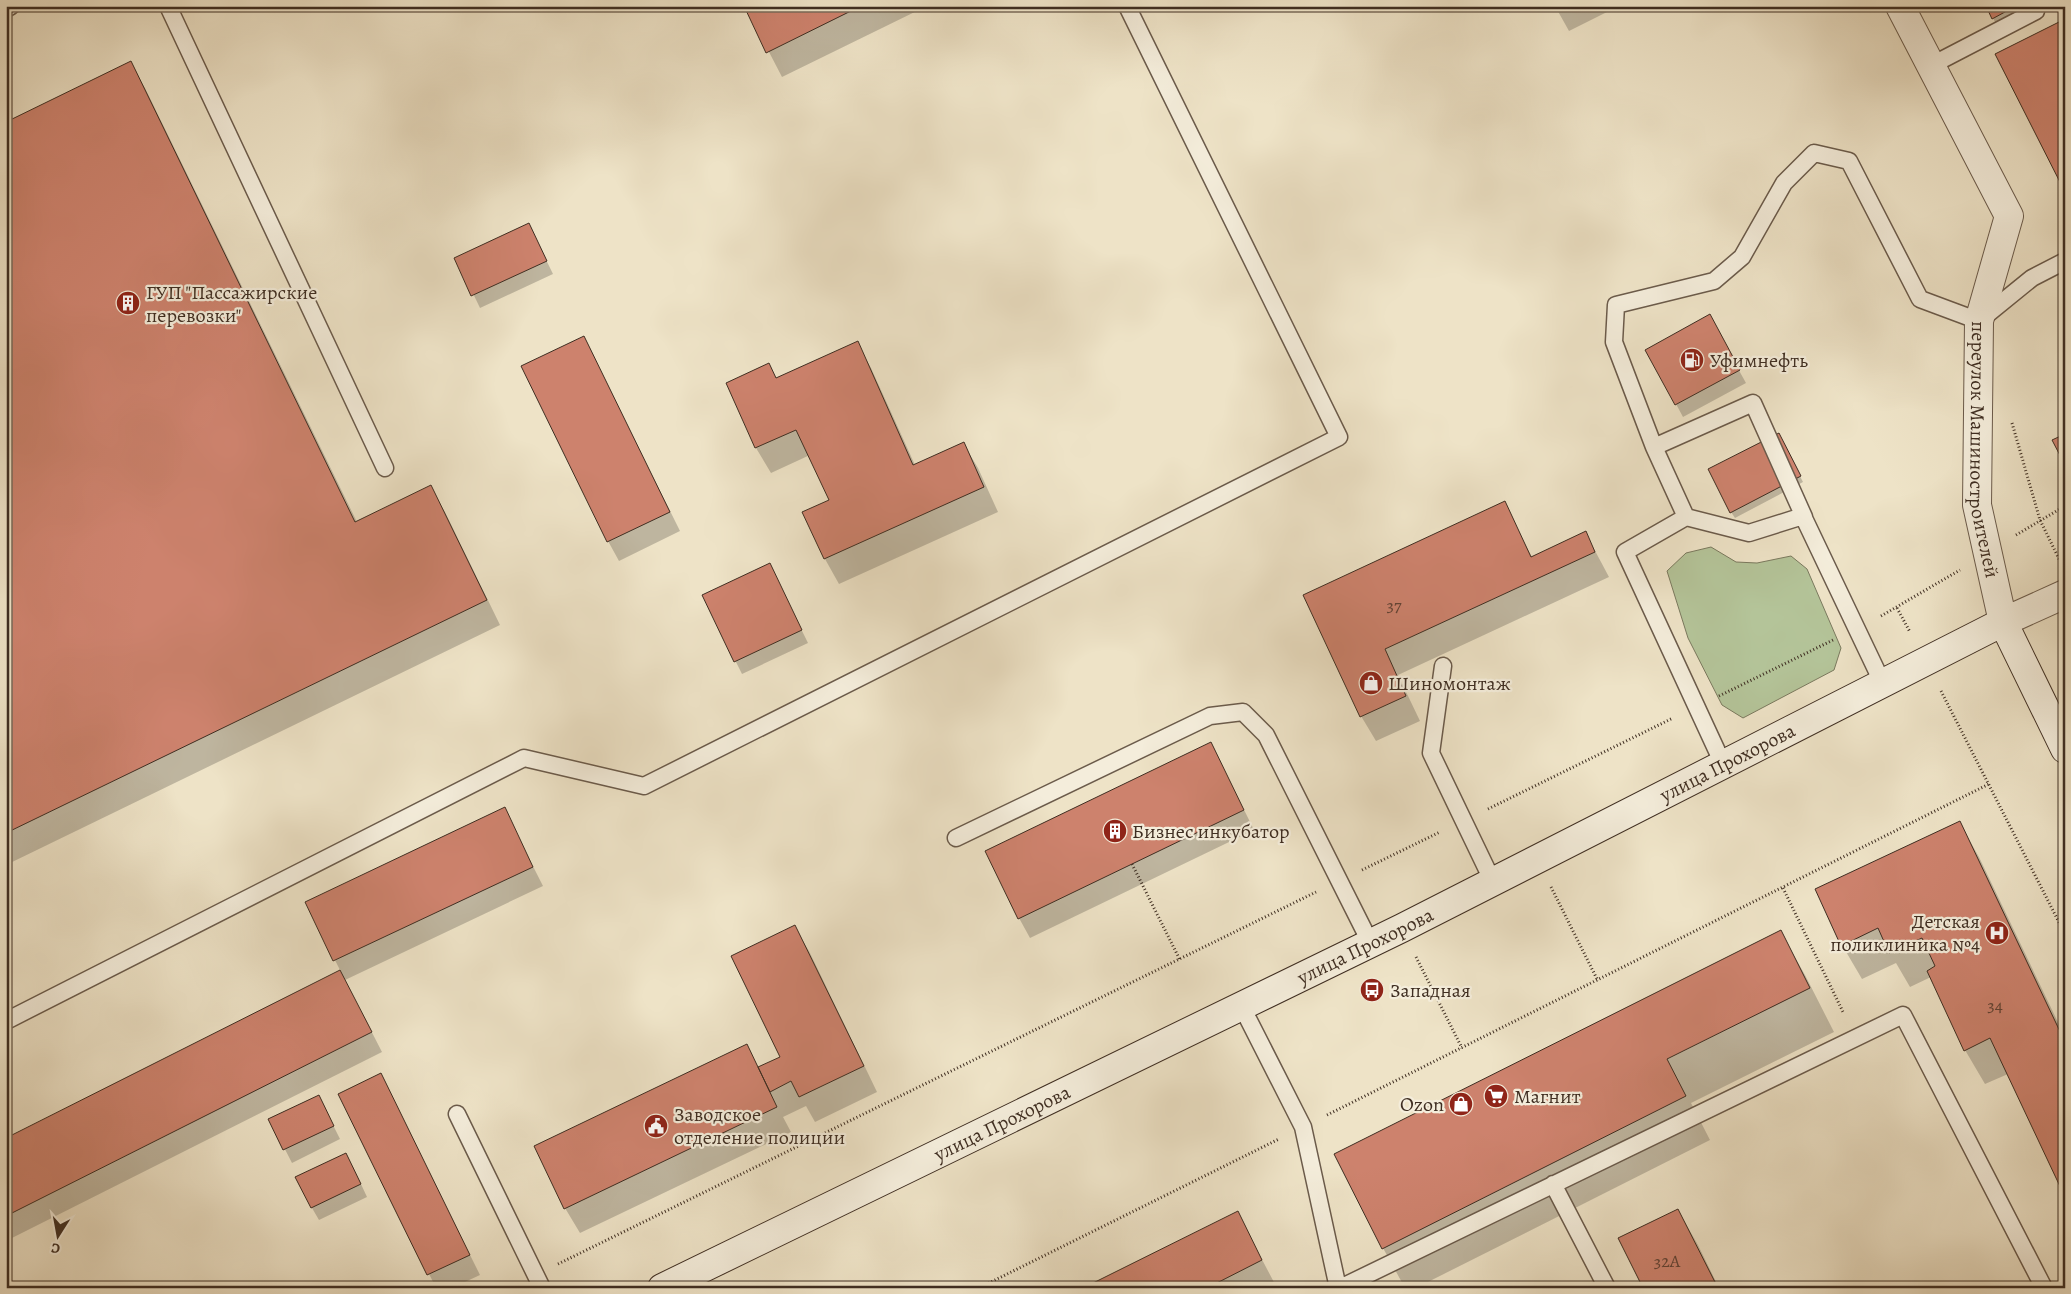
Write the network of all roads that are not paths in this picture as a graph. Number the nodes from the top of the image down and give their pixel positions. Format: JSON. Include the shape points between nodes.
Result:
{"nodes":[{"id":1,"x":11,"y":6,"type":"edge"},
{"id":2,"x":168,"y":6,"type":"edge"},
{"id":3,"x":1127,"y":6,"type":"edge"},
{"id":4,"x":1900,"y":6,"type":"edge"},
{"id":5,"x":2037,"y":6,"type":"edge"},
{"id":6,"x":6,"y":8,"type":"edge"},
{"id":7,"x":1930,"y":66,"type":"junction"},
{"id":8,"x":2065,"y":262,"type":"edge"},
{"id":9,"x":1979,"y":321,"type":"junction"},
{"id":10,"x":1654,"y":447,"type":"junction"},
{"id":11,"x":385,"y":468,"type":"dead end"},
{"id":12,"x":1686,"y":517,"type":"junction"},
{"id":13,"x":1804,"y":517,"type":"junction"},
{"id":14,"x":2065,"y":594,"type":"edge"},
{"id":15,"x":2003,"y":622,"type":"junction"},
{"id":16,"x":1443,"y":666,"type":"dead end"},
{"id":17,"x":1883,"y":684,"type":"junction"},
{"id":18,"x":2065,"y":749,"type":"edge"},
{"id":19,"x":1723,"y":764,"type":"junction"},
{"id":20,"x":956,"y":838,"type":"dead end"},
{"id":21,"x":1493,"y":882,"type":"junction"},
{"id":22,"x":1370,"y":944,"type":"junction"},
{"id":23,"x":1242,"y":1007,"type":"junction"},
{"id":24,"x":6,"y":1021,"type":"edge"},
{"id":25,"x":457,"y":1114,"type":"dead end"},
{"id":26,"x":1553,"y":1184,"type":"junction"},
{"id":27,"x":539,"y":1281,"type":"edge"},
{"id":28,"x":662,"y":1288,"type":"edge"},
{"id":29,"x":1339,"y":1288,"type":"edge"},
{"id":30,"x":1606,"y":1288,"type":"edge"},
{"id":31,"x":2044,"y":1288,"type":"edge"}],
"edges":[{"from":1,"to":6,"type":"lane"},
{"from":2,"to":11,"type":"lane"},
{"from":3,"to":24,"type":"lane","via":[[1339,437],[644,786],[524,758]]},
{"from":4,"to":7,"type":"street","name":"переулок Машиностроителей"},
{"from":5,"to":7,"type":"lane","via":[[2036,11]]},
{"from":7,"to":9,"type":"street","name":"переулок Машиностроителей","via":[[2009,216]]},
{"from":8,"to":9,"type":"lane","via":[[2032,278]]},
{"from":9,"to":10,"type":"lane","via":[[1920,299],[1849,161],[1814,153],[1784,183],[1742,257],[1714,281],[1616,305],[1614,342]]},
{"from":9,"to":15,"type":"street","name":"переулок Машиностроителей","via":[[1977,505]]},
{"from":10,"to":12,"type":"lane"},
{"from":10,"to":13,"type":"lane","via":[[1753,403]]},
{"from":12,"to":13,"type":"lane","via":[[1749,533]]},
{"from":12,"to":19,"type":"lane","via":[[1625,552]]},
{"from":13,"to":17,"type":"lane"},
{"from":14,"to":15,"type":"street","name":"улица Прохорова"},
{"from":15,"to":17,"type":"street","name":"улица Прохорова"},
{"from":15,"to":18,"type":"street","name":"переулок Машиностроителей"},
{"from":16,"to":21,"type":"lane","via":[[1431,753]]},
{"from":17,"to":19,"type":"street","name":"улица Прохорова"},
{"from":19,"to":21,"type":"street","name":"улица Прохорова"},
{"from":20,"to":22,"type":"lane","via":[[1210,716],[1243,712],[1266,735]]},
{"from":21,"to":22,"type":"street","name":"улица Прохорова"},
{"from":22,"to":23,"type":"street","name":"улица Прохорова"},
{"from":23,"to":28,"type":"street","name":"улица Прохорова"},
{"from":23,"to":29,"type":"lane","via":[[1303,1127]]},
{"from":25,"to":27,"type":"lane"},
{"from":26,"to":29,"type":"lane"},
{"from":26,"to":30,"type":"lane"},
{"from":26,"to":31,"type":"lane","via":[[1903,1015]]}]}
